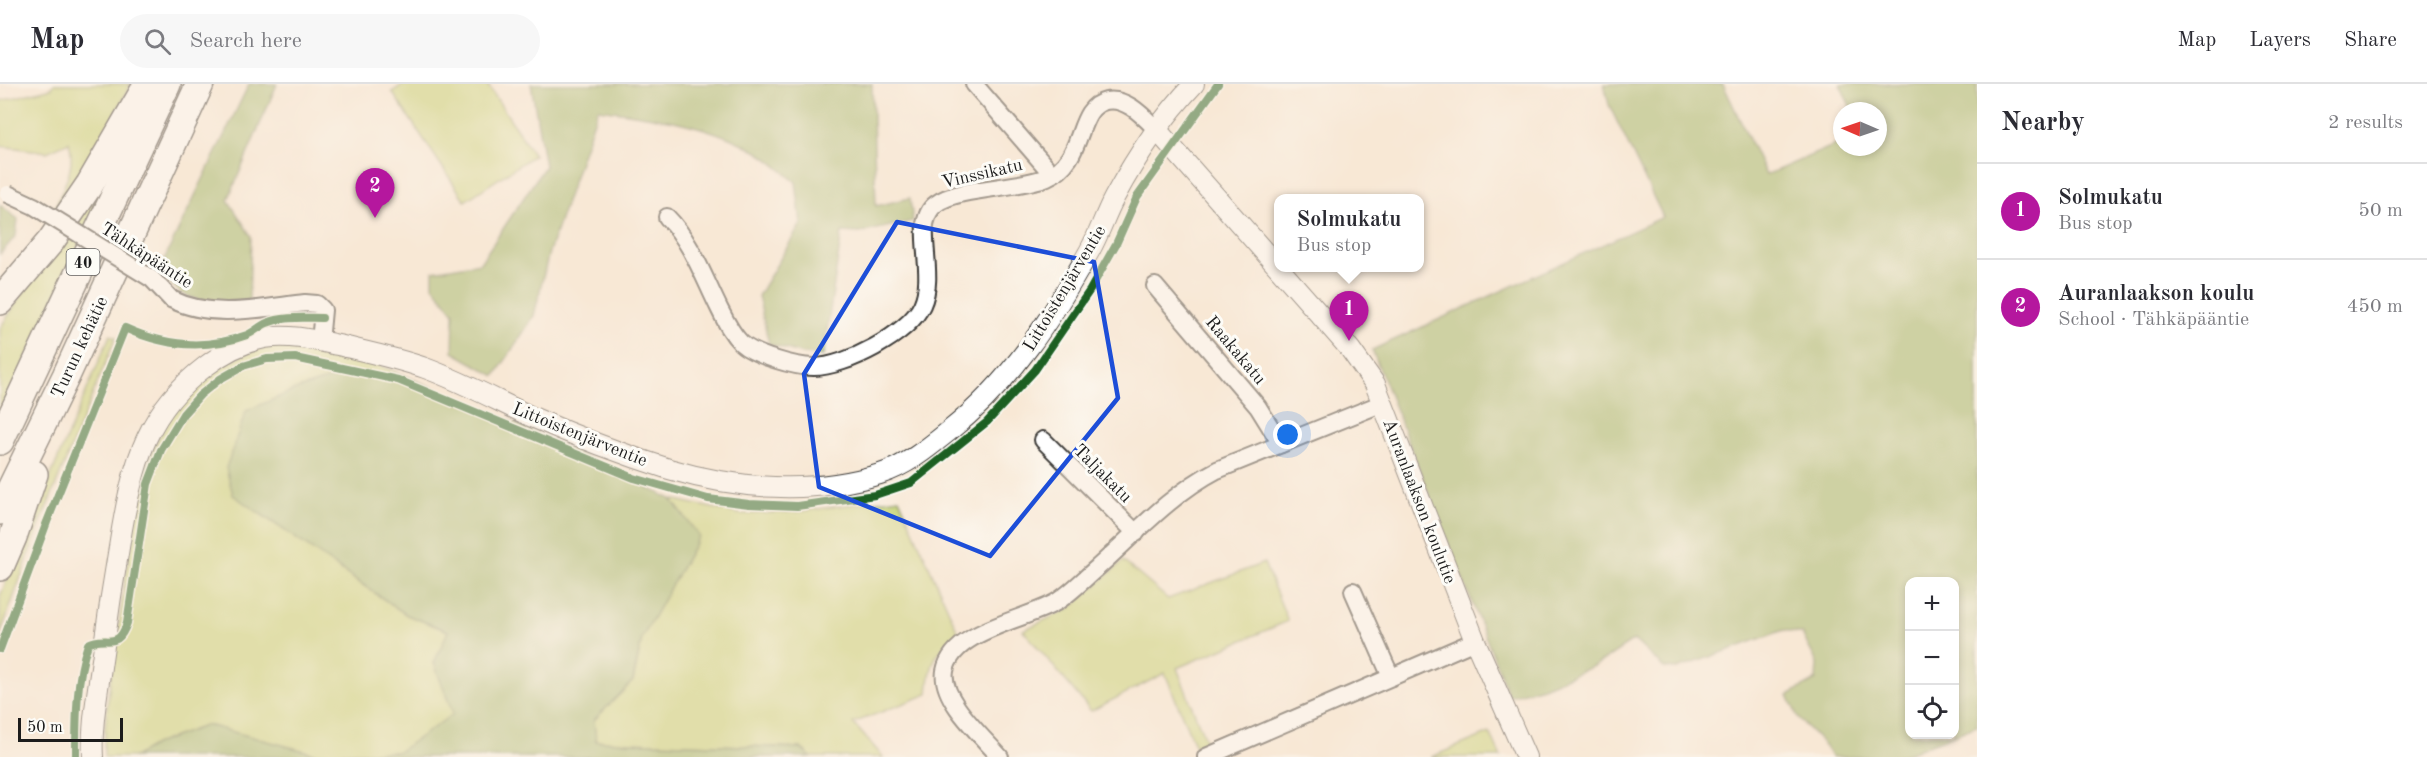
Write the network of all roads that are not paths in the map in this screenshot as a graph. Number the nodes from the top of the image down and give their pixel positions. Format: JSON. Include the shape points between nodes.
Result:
{"nodes":[{"id":1,"x":148,"y":84,"type":"edge"},
{"id":2,"x":167,"y":84,"type":"edge"},
{"id":3,"x":200,"y":84,"type":"edge"},
{"id":4,"x":974,"y":84,"type":"edge"},
{"id":5,"x":1194,"y":84,"type":"edge"},
{"id":6,"x":1156,"y":129,"type":"junction"},
{"id":7,"x":1052,"y":174,"type":"junction"},
{"id":8,"x":4,"y":191,"type":"edge"},
{"id":9,"x":667,"y":217,"type":"dead end"},
{"id":10,"x":1274,"y":263,"type":"edge"},
{"id":11,"x":1282,"y":272,"type":"edge"},
{"id":12,"x":1155,"y":285,"type":"dead end"},
{"id":13,"x":0,"y":301,"type":"edge"},
{"id":14,"x":320,"y":342,"type":"junction"},
{"id":15,"x":66,"y":376,"type":"junction"},
{"id":16,"x":1383,"y":404,"type":"junction"},
{"id":17,"x":1043,"y":440,"type":"dead end"},
{"id":18,"x":0,"y":441,"type":"edge"},
{"id":19,"x":1281,"y":444,"type":"junction"},
{"id":20,"x":0,"y":510,"type":"edge"},
{"id":21,"x":1136,"y":533,"type":"junction"},
{"id":22,"x":0,"y":567,"type":"edge"},
{"id":23,"x":1353,"y":591,"type":"dead end"},
{"id":24,"x":1475,"y":641,"type":"junction"},
{"id":25,"x":1391,"y":677,"type":"junction"},
{"id":26,"x":93,"y":757,"type":"edge"},
{"id":27,"x":1000,"y":757,"type":"edge"},
{"id":28,"x":1206,"y":757,"type":"edge"},
{"id":29,"x":1526,"y":757,"type":"edge"}],
"edges":[{"from":1,"to":13,"type":"highway","via":[[51,242]]},
{"from":2,"to":18,"type":"highway","name":"Turun kehätie","number":"40"},
{"from":3,"to":15,"type":"highway","name":"Turun kehätie","number":"40"},
{"from":4,"to":7,"type":"street"},
{"from":5,"to":6,"type":"street","name":"Littoistenjärventie"},
{"from":6,"to":7,"type":"street","name":"Vinssikatu","via":[[1130,107],[1115,101],[1102,102],[1088,114],[1065,166]]},
{"from":6,"to":10,"type":"street","name":"Auranlaakson koulutie"},
{"from":6,"to":14,"type":"street","name":"Littoistenjärventie","via":[[1113,200],[1092,247],[1028,351],[1004,380],[953,428],[918,454],[882,473],[800,487],[713,480],[611,449],[428,369]]},
{"from":7,"to":9,"type":"street","name":"Vinssikatu","via":[[935,204],[925,224],[927,280],[919,312],[885,340],[850,358],[823,366],[796,365],[757,353],[741,343],[729,328],[681,233]]},
{"from":8,"to":14,"type":"street","name":"Tähkäpääntie","bridge":true,"via":[[152,279],[171,299],[192,307],[234,311],[317,304],[323,310]]},
{"from":11,"to":16,"type":"street","name":"Auranlaakson koulutie","via":[[1359,359]]},
{"from":12,"to":19,"type":"street","name":"Raakakatu","via":[[1258,407]]},
{"from":14,"to":26,"type":"street","name":"Littoistenjärventie","via":[[275,337],[240,345],[190,378],[147,433],[129,487],[120,538],[93,723]]},
{"from":15,"to":20,"type":"highway","name":"Turun kehätie","number":"40"},
{"from":15,"to":22,"type":"highway"},
{"from":16,"to":19,"type":"street"},
{"from":16,"to":24,"type":"street","name":"Auranlaakson koulutie"},
{"from":17,"to":21,"type":"street","name":"Taljakatu"},
{"from":19,"to":21,"type":"street","via":[[1196,481]]},
{"from":21,"to":27,"type":"street","via":[[1058,600],[998,625],[966,643],[948,660],[944,682],[949,696]]},
{"from":23,"to":25,"type":"street"},
{"from":24,"to":25,"type":"street"},
{"from":24,"to":29,"type":"street","name":"Auranlaakson koulutie"},
{"from":25,"to":28,"type":"street"}]}
